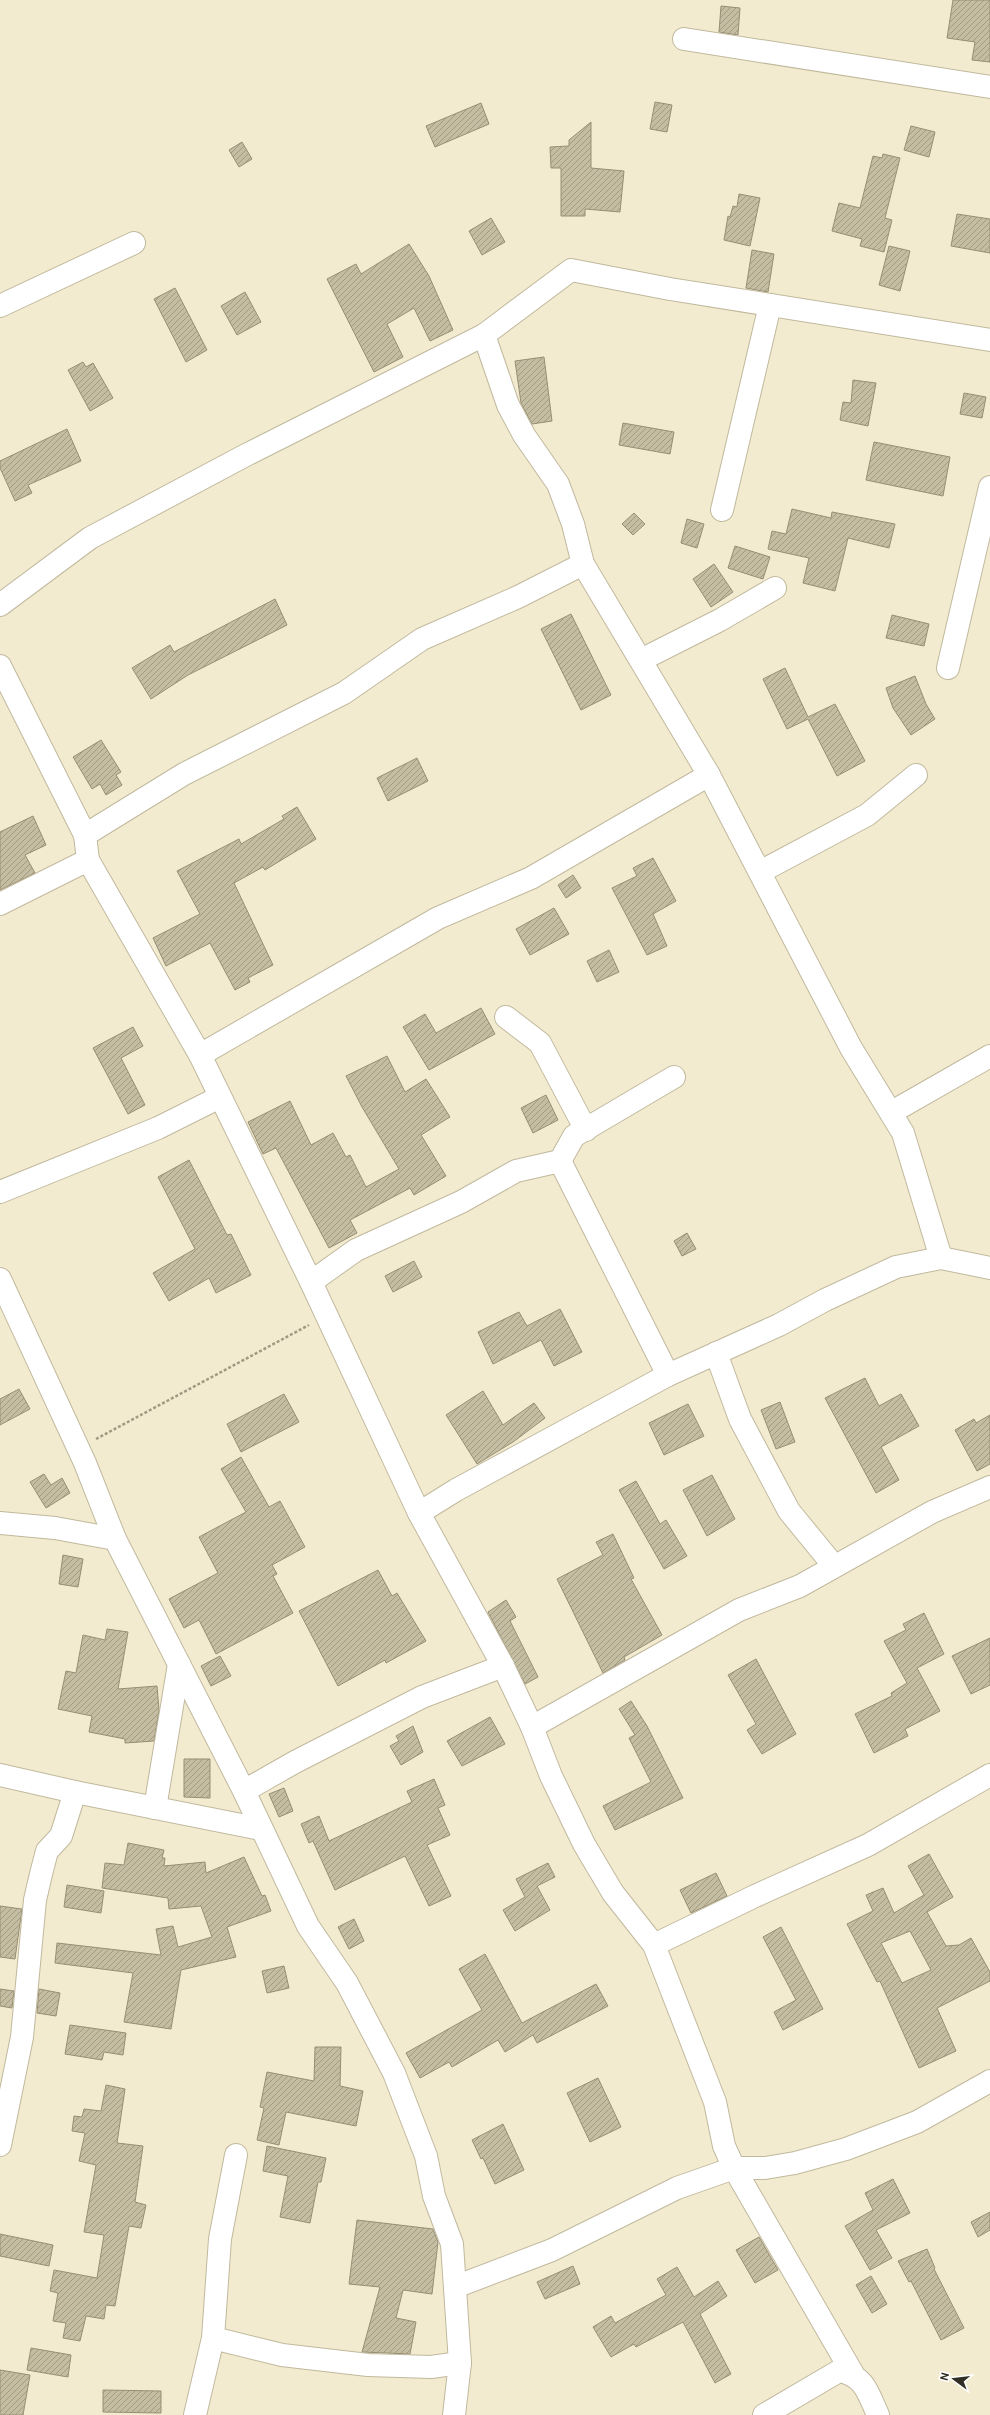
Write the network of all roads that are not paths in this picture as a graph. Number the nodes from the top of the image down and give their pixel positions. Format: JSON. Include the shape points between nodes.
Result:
{"nodes":[{"id":1,"x":684,"y":39,"type":"dead end"},
{"id":2,"x":990,"y":87,"type":"edge"},
{"id":3,"x":134,"y":243,"type":"dead end"},
{"id":4,"x":0,"y":306,"type":"edge"},
{"id":5,"x":770,"y":306,"type":"junction"},
{"id":6,"x":484,"y":335,"type":"junction"},
{"id":7,"x":990,"y":340,"type":"edge"},
{"id":8,"x":990,"y":487,"type":"edge"},
{"id":9,"x":722,"y":510,"type":"dead end"},
{"id":10,"x":583,"y":564,"type":"junction"},
{"id":11,"x":775,"y":588,"type":"dead end"},
{"id":12,"x":0,"y":605,"type":"edge"},
{"id":13,"x":641,"y":660,"type":"junction"},
{"id":14,"x":0,"y":666,"type":"edge"},
{"id":15,"x":948,"y":668,"type":"dead end"},
{"id":16,"x":709,"y":775,"type":"junction"},
{"id":17,"x":916,"y":775,"type":"dead end"},
{"id":18,"x":85,"y":835,"type":"junction"},
{"id":19,"x":88,"y":860,"type":"junction"},
{"id":20,"x":760,"y":872,"type":"junction"},
{"id":21,"x":0,"y":904,"type":"edge"},
{"id":22,"x":506,"y":1017,"type":"dead end"},
{"id":23,"x":200,"y":1054,"type":"junction"},
{"id":24,"x":990,"y":1056,"type":"edge"},
{"id":25,"x":674,"y":1078,"type":"dead end"},
{"id":26,"x":220,"y":1097,"type":"junction"},
{"id":27,"x":892,"y":1112,"type":"junction"},
{"id":28,"x":586,"y":1130,"type":"junction"},
{"id":29,"x":560,"y":1161,"type":"junction"},
{"id":30,"x":0,"y":1192,"type":"edge"},
{"id":31,"x":941,"y":1258,"type":"junction"},
{"id":32,"x":990,"y":1268,"type":"edge"},
{"id":33,"x":0,"y":1279,"type":"edge"},
{"id":34,"x":310,"y":1282,"type":"junction"},
{"id":35,"x":716,"y":1354,"type":"junction"},
{"id":36,"x":668,"y":1375,"type":"junction"},
{"id":37,"x":990,"y":1487,"type":"edge"},
{"id":38,"x":419,"y":1513,"type":"junction"},
{"id":39,"x":0,"y":1523,"type":"edge"},
{"id":40,"x":116,"y":1539,"type":"junction"},
{"id":41,"x":834,"y":1566,"type":"junction"},
{"id":42,"x":179,"y":1664,"type":"junction"},
{"id":43,"x":503,"y":1666,"type":"junction"},
{"id":44,"x":532,"y":1727,"type":"junction"},
{"id":45,"x":0,"y":1775,"type":"edge"},
{"id":46,"x":990,"y":1775,"type":"edge"},
{"id":47,"x":244,"y":1791,"type":"junction"},
{"id":48,"x":75,"y":1792,"type":"junction"},
{"id":49,"x":155,"y":1808,"type":"junction"},
{"id":50,"x":261,"y":1829,"type":"junction"},
{"id":51,"x":654,"y":1945,"type":"junction"},
{"id":52,"x":990,"y":2081,"type":"edge"},
{"id":53,"x":0,"y":2145,"type":"edge"},
{"id":54,"x":236,"y":2155,"type":"dead end"},
{"id":55,"x":734,"y":2168,"type":"junction"},
{"id":56,"x":455,"y":2287,"type":"junction"},
{"id":57,"x":213,"y":2338,"type":"junction"},
{"id":58,"x":460,"y":2363,"type":"junction"},
{"id":59,"x":853,"y":2374,"type":"junction"},
{"id":60,"x":195,"y":2415,"type":"edge"},
{"id":61,"x":454,"y":2415,"type":"edge"},
{"id":62,"x":764,"y":2415,"type":"edge"},
{"id":63,"x":878,"y":2415,"type":"edge"}],
"edges":[{"from":1,"to":2,"type":"street"},
{"from":3,"to":4,"type":"street"},
{"from":5,"to":6,"type":"street","via":[[571,270]]},
{"from":5,"to":7,"type":"street"},
{"from":5,"to":9,"type":"street"},
{"from":6,"to":10,"type":"street","via":[[508,405],[524,435],[558,484],[573,524]]},
{"from":6,"to":12,"type":"street","via":[[246,455],[90,538]]},
{"from":8,"to":15,"type":"street"},
{"from":10,"to":13,"type":"street"},
{"from":10,"to":18,"type":"street","via":[[518,597],[422,639],[344,693],[184,774]]},
{"from":11,"to":13,"type":"street","via":[[720,620]]},
{"from":13,"to":16,"type":"street"},
{"from":14,"to":18,"type":"street"},
{"from":16,"to":20,"type":"street"},
{"from":16,"to":23,"type":"street","via":[[531,878],[438,918]]},
{"from":17,"to":20,"type":"street","via":[[866,815]]},
{"from":18,"to":19,"type":"street"},
{"from":19,"to":21,"type":"street"},
{"from":19,"to":23,"type":"street"},
{"from":20,"to":27,"type":"street","via":[[851,1048]]},
{"from":22,"to":28,"type":"street","via":[[540,1043]]},
{"from":23,"to":26,"type":"street"},
{"from":24,"to":27,"type":"street"},
{"from":25,"to":28,"type":"street"},
{"from":26,"to":30,"type":"street","via":[[158,1128]]},
{"from":26,"to":34,"type":"street"},
{"from":27,"to":31,"type":"street","via":[[903,1133]]},
{"from":28,"to":29,"type":"street","via":[[574,1136]]},
{"from":29,"to":34,"type":"street","via":[[516,1171],[461,1202],[356,1250]]},
{"from":29,"to":36,"type":"street"},
{"from":31,"to":32,"type":"street"},
{"from":31,"to":35,"type":"street","via":[[896,1268]]},
{"from":33,"to":40,"type":"street"},
{"from":34,"to":38,"type":"street"},
{"from":35,"to":36,"type":"street"},
{"from":35,"to":41,"type":"street","via":[[740,1419],[790,1511]]},
{"from":36,"to":38,"type":"street","via":[[456,1490]]},
{"from":37,"to":41,"type":"street","via":[[932,1512]]},
{"from":38,"to":43,"type":"street"},
{"from":39,"to":40,"type":"street","via":[[55,1528]]},
{"from":40,"to":42,"type":"street"},
{"from":41,"to":44,"type":"street","via":[[800,1586],[739,1610]]},
{"from":42,"to":47,"type":"street"},
{"from":42,"to":49,"type":"street"},
{"from":43,"to":44,"type":"street"},
{"from":43,"to":47,"type":"street","via":[[422,1697]]},
{"from":44,"to":51,"type":"street","via":[[551,1776],[584,1844],[613,1893]]},
{"from":45,"to":48,"type":"street"},
{"from":46,"to":51,"type":"street","via":[[868,1845]]},
{"from":47,"to":50,"type":"street"},
{"from":48,"to":49,"type":"street"},
{"from":48,"to":53,"type":"street","via":[[61,1836],[47,1851],[35,1900],[22,2037]]},
{"from":49,"to":50,"type":"street"},
{"from":50,"to":56,"type":"street","via":[[308,1926],[348,1983],[394,2073],[426,2156],[434,2196],[452,2244]]},
{"from":51,"to":55,"type":"street","via":[[715,2102],[724,2146]]},
{"from":52,"to":55,"type":"street","via":[[917,2122],[846,2149],[795,2163],[765,2168]]},
{"from":54,"to":57,"type":"street","via":[[220,2239]]},
{"from":55,"to":56,"type":"street","via":[[677,2188],[552,2250]]},
{"from":55,"to":59,"type":"street"},
{"from":56,"to":58,"type":"street"},
{"from":57,"to":58,"type":"street","via":[[282,2355],[368,2365],[432,2367]]},
{"from":57,"to":60,"type":"street"},
{"from":58,"to":61,"type":"street"},
{"from":59,"to":62,"type":"street","via":[[839,2371]]},
{"from":59,"to":63,"type":"street","via":[[864,2385]]}]}
